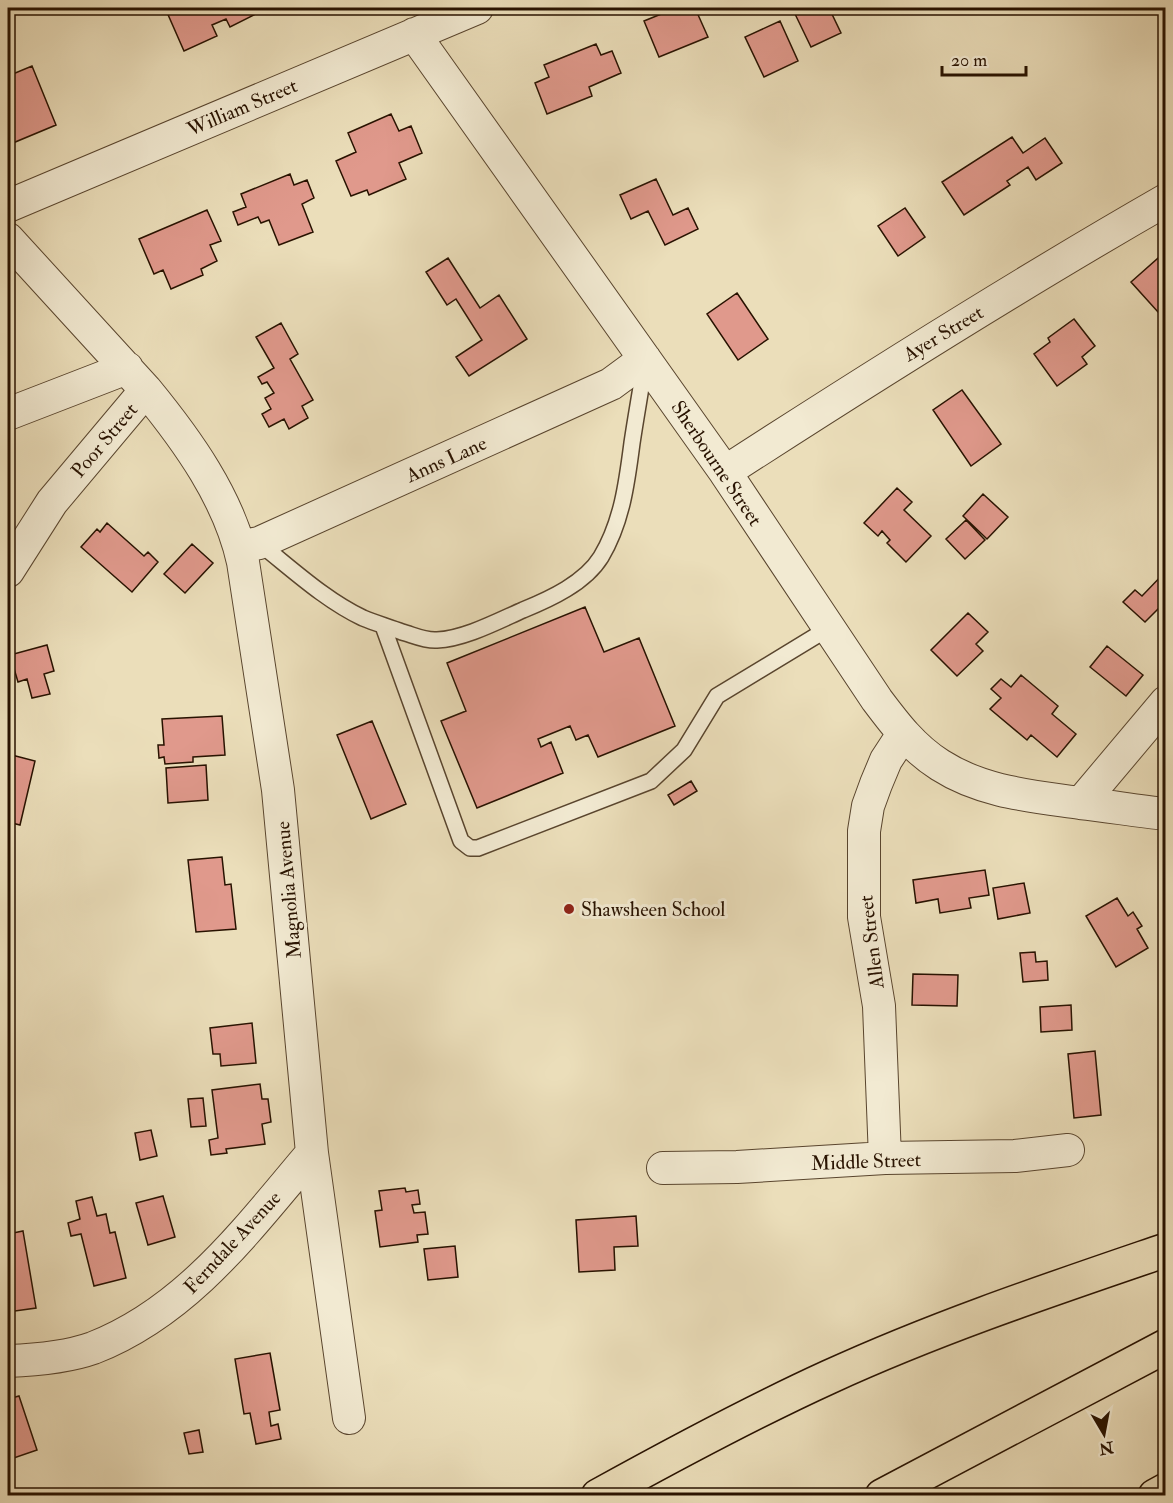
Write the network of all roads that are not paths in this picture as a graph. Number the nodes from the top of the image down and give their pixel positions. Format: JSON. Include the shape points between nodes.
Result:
{"nodes":[{"id":1,"x":477,"y":8,"type":"edge"},
{"id":2,"x":414,"y":34,"type":"junction"},
{"id":3,"x":1166,"y":200,"type":"edge"},
{"id":4,"x":8,"y":206,"type":"edge"},
{"id":5,"x":8,"y":239,"type":"edge"},
{"id":6,"x":645,"y":359,"type":"junction"},
{"id":7,"x":136,"y":379,"type":"junction"},
{"id":8,"x":8,"y":414,"type":"edge"},
{"id":9,"x":724,"y":472,"type":"junction"},
{"id":10,"x":250,"y":545,"type":"junction"},
{"id":11,"x":8,"y":571,"type":"edge"},
{"id":12,"x":383,"y":626,"type":"junction"},
{"id":13,"x":829,"y":628,"type":"junction"},
{"id":14,"x":1166,"y":702,"type":"edge"},
{"id":15,"x":903,"y":734,"type":"junction"},
{"id":16,"x":1081,"y":803,"type":"junction"},
{"id":17,"x":1166,"y":814,"type":"edge"},
{"id":18,"x":1068,"y":1150,"type":"dead end"},
{"id":19,"x":312,"y":1153,"type":"junction"},
{"id":20,"x":885,"y":1158,"type":"junction"},
{"id":21,"x":663,"y":1168,"type":"dead end"},
{"id":22,"x":1166,"y":1250,"type":"edge"},
{"id":23,"x":1166,"y":1346,"type":"edge"},
{"id":24,"x":8,"y":1361,"type":"edge"},
{"id":25,"x":349,"y":1418,"type":"dead end"},
{"id":26,"x":1166,"y":1490,"type":"edge"},
{"id":27,"x":598,"y":1496,"type":"edge"},
{"id":28,"x":882,"y":1496,"type":"edge"},
{"id":29,"x":1155,"y":1496,"type":"edge"}],
"edges":[{"from":1,"to":2,"type":"street","name":"William Street"},
{"from":2,"to":4,"type":"street","name":"William Street"},
{"from":2,"to":6,"type":"street","name":"Sherbourne Street"},
{"from":3,"to":9,"type":"street","name":"Ayer Street","via":[[898,360]]},
{"from":5,"to":7,"type":"street"},
{"from":6,"to":9,"type":"street","name":"Sherbourne Street"},
{"from":6,"to":10,"type":"street","name":"Anns Lane","via":[[611,384]]},
{"from":6,"to":12,"type":"lane","via":[[621,511],[600,558],[585,574],[537,604],[453,637],[430,640]]},
{"from":7,"to":8,"type":"street"},
{"from":7,"to":10,"type":"street","name":"Magnolia Avenue","via":[[185,442]]},
{"from":7,"to":11,"type":"street","name":"Poor Street"},
{"from":9,"to":13,"type":"street","name":"Sherbourne Street"},
{"from":10,"to":12,"type":"lane","via":[[343,606]]},
{"from":10,"to":19,"type":"street","name":"Magnolia Avenue","via":[[278,790]]},
{"from":12,"to":13,"type":"lane","via":[[461,841],[470,848],[651,781],[684,750],[717,696]]},
{"from":13,"to":15,"type":"street","name":"Sherbourne Street"},
{"from":14,"to":16,"type":"street"},
{"from":15,"to":16,"type":"street","name":"Sherbourne Street","via":[[939,765],[970,781],[1021,795]]},
{"from":15,"to":20,"type":"street","name":"Allen Street","via":[[883,768],[868,806],[864,831],[864,917],[879,1006]]},
{"from":16,"to":17,"type":"street","name":"Sherbourne Street"},
{"from":18,"to":20,"type":"street","name":"Middle Street","via":[[1015,1156]]},
{"from":19,"to":24,"type":"street","name":"Ferndale Avenue","via":[[225,1255],[160,1311],[91,1349],[37,1360]]},
{"from":19,"to":25,"type":"street","name":"Magnolia Avenue"},
{"from":20,"to":21,"type":"street","name":"Middle Street"},
{"from":22,"to":27,"type":"highway","via":[[975,1317],[831,1376],[727,1426]]},
{"from":23,"to":28,"type":"highway"},
{"from":26,"to":29,"type":"highway"}]}
